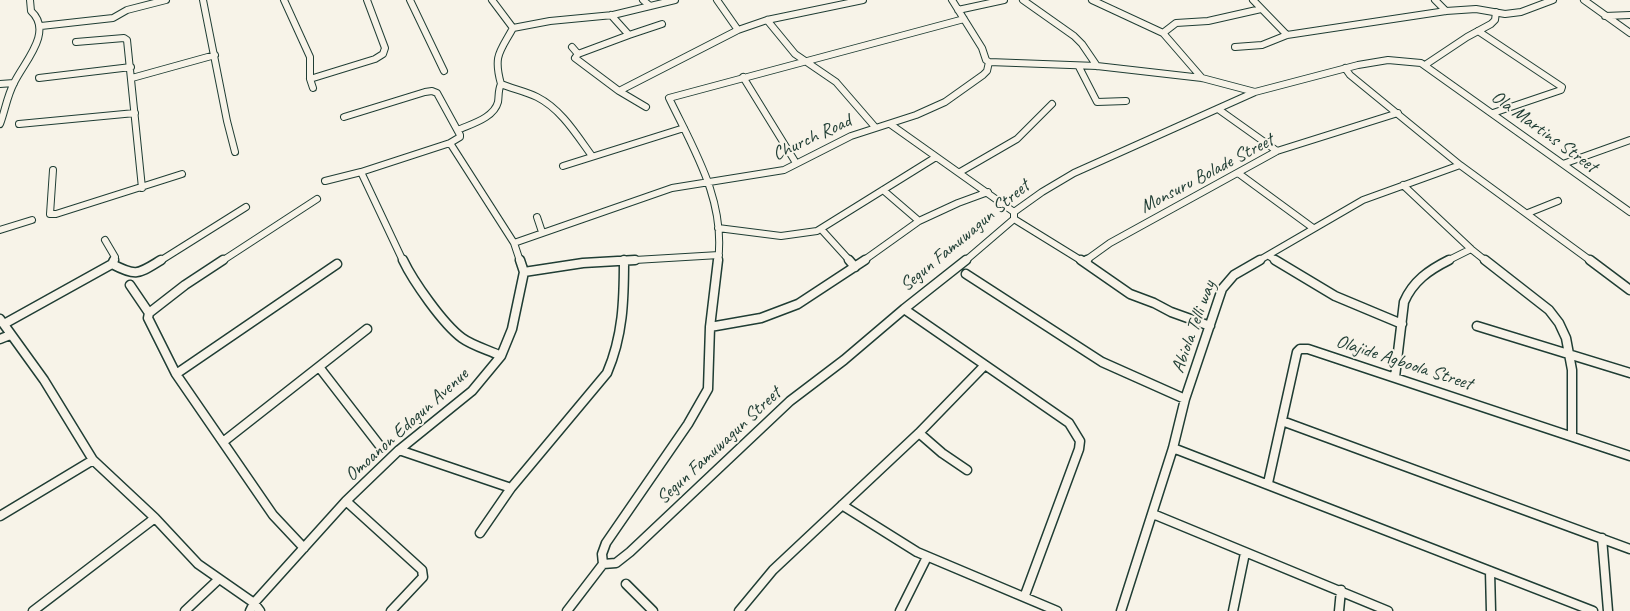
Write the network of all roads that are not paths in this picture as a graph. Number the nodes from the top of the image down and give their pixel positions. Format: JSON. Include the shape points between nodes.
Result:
{"nodes":[{"id":1,"x":30,"y":0,"type":"edge"},
{"id":2,"x":166,"y":0,"type":"edge"},
{"id":3,"x":203,"y":0,"type":"edge"},
{"id":4,"x":284,"y":0,"type":"edge"},
{"id":5,"x":367,"y":0,"type":"edge"},
{"id":6,"x":410,"y":0,"type":"edge"},
{"id":7,"x":492,"y":0,"type":"edge"},
{"id":8,"x":643,"y":0,"type":"edge"},
{"id":9,"x":675,"y":0,"type":"edge"},
{"id":10,"x":717,"y":0,"type":"edge"},
{"id":11,"x":863,"y":0,"type":"edge"},
{"id":12,"x":952,"y":0,"type":"edge"},
{"id":13,"x":1004,"y":0,"type":"edge"},
{"id":14,"x":1023,"y":0,"type":"edge"},
{"id":15,"x":1092,"y":0,"type":"edge"},
{"id":16,"x":1253,"y":0,"type":"edge"},
{"id":17,"x":1436,"y":0,"type":"edge"},
{"id":18,"x":1553,"y":0,"type":"edge"},
{"id":19,"x":1584,"y":0,"type":"edge"},
{"id":20,"x":650,"y":6,"type":"junction"},
{"id":21,"x":1261,"y":8,"type":"junction"},
{"id":22,"x":958,"y":10,"type":"junction"},
{"id":23,"x":1446,"y":11,"type":"junction"},
{"id":24,"x":1496,"y":12,"type":"junction"},
{"id":25,"x":611,"y":15,"type":"junction"},
{"id":26,"x":1605,"y":16,"type":"junction"},
{"id":27,"x":1630,"y":16,"type":"edge"},
{"id":28,"x":964,"y":19,"type":"junction"},
{"id":29,"x":767,"y":20,"type":"junction"},
{"id":30,"x":662,"y":24,"type":"dead end"},
{"id":31,"x":41,"y":26,"type":"junction"},
{"id":32,"x":512,"y":28,"type":"junction"},
{"id":33,"x":738,"y":30,"type":"junction"},
{"id":34,"x":1478,"y":31,"type":"junction"},
{"id":35,"x":1163,"y":33,"type":"junction"},
{"id":36,"x":1630,"y":33,"type":"edge"},
{"id":37,"x":630,"y":35,"type":"junction"},
{"id":38,"x":1287,"y":35,"type":"junction"},
{"id":39,"x":76,"y":42,"type":"dead end"},
{"id":40,"x":572,"y":47,"type":"dead end"},
{"id":41,"x":1235,"y":47,"type":"dead end"},
{"id":42,"x":215,"y":54,"type":"junction"},
{"id":43,"x":578,"y":54,"type":"junction"},
{"id":44,"x":806,"y":60,"type":"junction"},
{"id":45,"x":989,"y":62,"type":"junction"},
{"id":46,"x":1425,"y":65,"type":"junction"},
{"id":47,"x":1097,"y":66,"type":"junction"},
{"id":48,"x":131,"y":67,"type":"junction"},
{"id":49,"x":1079,"y":67,"type":"junction"},
{"id":50,"x":1345,"y":68,"type":"junction"},
{"id":51,"x":444,"y":70,"type":"dead end"},
{"id":52,"x":1440,"y":75,"type":"joint"},
{"id":53,"x":743,"y":77,"type":"junction"},
{"id":54,"x":39,"y":78,"type":"dead end"},
{"id":55,"x":132,"y":78,"type":"junction"},
{"id":56,"x":1202,"y":78,"type":"junction"},
{"id":57,"x":310,"y":79,"type":"junction"},
{"id":58,"x":14,"y":83,"type":"junction"},
{"id":59,"x":0,"y":84,"type":"edge"},
{"id":60,"x":501,"y":84,"type":"junction"},
{"id":61,"x":313,"y":88,"type":"dead end"},
{"id":62,"x":619,"y":90,"type":"junction"},
{"id":63,"x":1255,"y":92,"type":"junction"},
{"id":64,"x":1126,"y":101,"type":"dead end"},
{"id":65,"x":1052,"y":104,"type":"dead end"},
{"id":66,"x":646,"y":107,"type":"dead end"},
{"id":67,"x":1218,"y":109,"type":"junction"},
{"id":68,"x":136,"y":113,"type":"junction"},
{"id":69,"x":1398,"y":113,"type":"junction"},
{"id":70,"x":1493,"y":113,"type":"junction"},
{"id":71,"x":344,"y":117,"type":"dead end"},
{"id":72,"x":0,"y":124,"type":"edge"},
{"id":73,"x":19,"y":124,"type":"dead end"},
{"id":74,"x":890,"y":124,"type":"junction"},
{"id":75,"x":875,"y":127,"type":"junction"},
{"id":76,"x":684,"y":128,"type":"junction"},
{"id":77,"x":458,"y":130,"type":"junction"},
{"id":78,"x":1630,"y":140,"type":"edge"},
{"id":79,"x":450,"y":143,"type":"junction"},
{"id":80,"x":1277,"y":151,"type":"junction"},
{"id":81,"x":235,"y":152,"type":"dead end"},
{"id":82,"x":592,"y":156,"type":"junction"},
{"id":83,"x":936,"y":157,"type":"junction"},
{"id":84,"x":796,"y":163,"type":"junction"},
{"id":85,"x":1563,"y":164,"type":"junction"},
{"id":86,"x":1460,"y":165,"type":"junction"},
{"id":87,"x":563,"y":166,"type":"dead end"},
{"id":88,"x":53,"y":170,"type":"dead end"},
{"id":89,"x":360,"y":172,"type":"junction"},
{"id":90,"x":960,"y":172,"type":"junction"},
{"id":91,"x":1238,"y":173,"type":"junction"},
{"id":92,"x":182,"y":174,"type":"dead end"},
{"id":93,"x":325,"y":181,"type":"dead end"},
{"id":94,"x":709,"y":181,"type":"junction"},
{"id":95,"x":1403,"y":185,"type":"junction"},
{"id":96,"x":142,"y":188,"type":"junction"},
{"id":97,"x":883,"y":190,"type":"junction"},
{"id":98,"x":988,"y":192,"type":"junction"},
{"id":99,"x":317,"y":199,"type":"dead end"},
{"id":100,"x":1558,"y":201,"type":"dead end"},
{"id":101,"x":246,"y":207,"type":"dead end"},
{"id":102,"x":1630,"y":212,"type":"edge"},
{"id":103,"x":1528,"y":213,"type":"junction"},
{"id":104,"x":1014,"y":216,"type":"junction"},
{"id":105,"x":537,"y":217,"type":"dead end"},
{"id":106,"x":32,"y":220,"type":"dead end"},
{"id":107,"x":919,"y":221,"type":"junction"},
{"id":108,"x":718,"y":228,"type":"junction"},
{"id":109,"x":1313,"y":228,"type":"junction"},
{"id":110,"x":821,"y":229,"type":"junction"},
{"id":111,"x":0,"y":230,"type":"edge"},
{"id":112,"x":542,"y":232,"type":"junction"},
{"id":113,"x":105,"y":240,"type":"dead end"},
{"id":114,"x":514,"y":243,"type":"junction"},
{"id":115,"x":1471,"y":249,"type":"junction"},
{"id":116,"x":719,"y":255,"type":"junction"},
{"id":117,"x":1269,"y":256,"type":"junction"},
{"id":118,"x":624,"y":260,"type":"junction"},
{"id":119,"x":1084,"y":262,"type":"junction"},
{"id":120,"x":112,"y":264,"type":"junction"},
{"id":121,"x":336,"y":264,"type":"dead end"},
{"id":122,"x":855,"y":267,"type":"junction"},
{"id":123,"x":524,"y":272,"type":"junction"},
{"id":124,"x":966,"y":274,"type":"dead end"},
{"id":125,"x":130,"y":285,"type":"dead end"},
{"id":126,"x":1630,"y":290,"type":"edge"},
{"id":127,"x":904,"y":309,"type":"junction"},
{"id":128,"x":149,"y":313,"type":"junction"},
{"id":129,"x":2,"y":322,"type":"edge"},
{"id":130,"x":1402,"y":324,"type":"junction"},
{"id":131,"x":1210,"y":326,"type":"junction"},
{"id":132,"x":1477,"y":326,"type":"dead end"},
{"id":133,"x":710,"y":327,"type":"junction"},
{"id":134,"x":367,"y":329,"type":"dead end"},
{"id":135,"x":10,"y":335,"type":"junction"},
{"id":136,"x":0,"y":339,"type":"edge"},
{"id":137,"x":1572,"y":355,"type":"junction"},
{"id":138,"x":501,"y":356,"type":"junction"},
{"id":139,"x":985,"y":366,"type":"junction"},
{"id":140,"x":320,"y":367,"type":"junction"},
{"id":141,"x":1630,"y":372,"type":"edge"},
{"id":142,"x":176,"y":374,"type":"junction"},
{"id":143,"x":1395,"y":377,"type":"junction"},
{"id":144,"x":1185,"y":399,"type":"junction"},
{"id":145,"x":1282,"y":421,"type":"junction"},
{"id":146,"x":919,"y":433,"type":"junction"},
{"id":147,"x":1572,"y":435,"type":"junction"},
{"id":148,"x":223,"y":442,"type":"junction"},
{"id":149,"x":380,"y":446,"type":"dead end"},
{"id":150,"x":1173,"y":448,"type":"junction"},
{"id":151,"x":399,"y":450,"type":"junction"},
{"id":152,"x":1630,"y":456,"type":"edge"},
{"id":153,"x":93,"y":460,"type":"junction"},
{"id":154,"x":968,"y":470,"type":"dead end"},
{"id":155,"x":1268,"y":483,"type":"junction"},
{"id":156,"x":512,"y":488,"type":"junction"},
{"id":157,"x":346,"y":501,"type":"junction"},
{"id":158,"x":842,"y":505,"type":"junction"},
{"id":159,"x":1153,"y":514,"type":"junction"},
{"id":160,"x":0,"y":516,"type":"edge"},
{"id":161,"x":155,"y":518,"type":"junction"},
{"id":162,"x":480,"y":533,"type":"dead end"},
{"id":163,"x":1602,"y":538,"type":"junction"},
{"id":164,"x":304,"y":548,"type":"junction"},
{"id":165,"x":1630,"y":549,"type":"edge"},
{"id":166,"x":1244,"y":553,"type":"junction"},
{"id":167,"x":927,"y":557,"type":"junction"},
{"id":168,"x":603,"y":564,"type":"junction"},
{"id":169,"x":1490,"y":571,"type":"junction"},
{"id":170,"x":219,"y":579,"type":"junction"},
{"id":171,"x":626,"y":584,"type":"dead end"},
{"id":172,"x":1341,"y":590,"type":"junction"},
{"id":173,"x":1025,"y":595,"type":"junction"},
{"id":174,"x":252,"y":607,"type":"edge"},
{"id":175,"x":33,"y":611,"type":"edge"},
{"id":176,"x":185,"y":611,"type":"edge"},
{"id":177,"x":260,"y":611,"type":"edge"},
{"id":178,"x":391,"y":611,"type":"edge"},
{"id":179,"x":567,"y":611,"type":"edge"},
{"id":180,"x":653,"y":611,"type":"edge"},
{"id":181,"x":739,"y":611,"type":"edge"},
{"id":182,"x":900,"y":611,"type":"edge"},
{"id":183,"x":1057,"y":611,"type":"edge"},
{"id":184,"x":1121,"y":611,"type":"edge"},
{"id":185,"x":1233,"y":611,"type":"edge"},
{"id":186,"x":1339,"y":611,"type":"edge"},
{"id":187,"x":1388,"y":611,"type":"edge"},
{"id":188,"x":1491,"y":611,"type":"edge"},
{"id":189,"x":1593,"y":611,"type":"edge"},
{"id":190,"x":1608,"y":611,"type":"edge"}],
"edges":[{"from":1,"to":31,"type":"street","via":[[31,11]]},
{"from":2,"to":31,"type":"street","via":[[127,10],[113,18]]},
{"from":3,"to":42,"type":"street"},
{"from":4,"to":57,"type":"street","via":[[310,57]]},
{"from":5,"to":57,"type":"street","via":[[386,48],[383,54],[376,59]]},
{"from":6,"to":51,"type":"street"},
{"from":7,"to":32,"type":"street"},
{"from":8,"to":20,"type":"street"},
{"from":9,"to":20,"type":"street"},
{"from":10,"to":33,"type":"street"},
{"from":11,"to":29,"type":"street"},
{"from":12,"to":22,"type":"street"},
{"from":13,"to":22,"type":"street"},
{"from":14,"to":47,"type":"street","via":[[1074,36]]},
{"from":15,"to":35,"type":"street"},
{"from":16,"to":21,"type":"street"},
{"from":17,"to":23,"type":"street"},
{"from":18,"to":24,"type":"street","via":[[1529,10],[1505,14]]},
{"from":19,"to":26,"type":"street"},
{"from":20,"to":25,"type":"street"},
{"from":21,"to":35,"type":"street","via":[[1208,22],[1176,23]]},
{"from":21,"to":38,"type":"street"},
{"from":22,"to":28,"type":"street"},
{"from":23,"to":24,"type":"street"},
{"from":23,"to":38,"type":"street"},
{"from":24,"to":34,"type":"street","via":[[1495,20]]},
{"from":25,"to":32,"type":"street","via":[[552,20]]},
{"from":25,"to":37,"type":"street"},
{"from":26,"to":27,"type":"street"},
{"from":26,"to":36,"type":"street"},
{"from":28,"to":44,"type":"street"},
{"from":28,"to":45,"type":"street"},
{"from":29,"to":33,"type":"street"},
{"from":29,"to":44,"type":"street","via":[[795,54]]},
{"from":30,"to":37,"type":"street"},
{"from":31,"to":58,"type":"street","via":[[35,47]]},
{"from":32,"to":60,"type":"street","via":[[498,56],[497,69]]},
{"from":33,"to":62,"type":"street"},
{"from":34,"to":46,"type":"street"},
{"from":34,"to":70,"type":"street","via":[[1562,87],[1561,90]]},
{"from":35,"to":56,"type":"street"},
{"from":37,"to":43,"type":"street"},
{"from":38,"to":41,"type":"street","via":[[1262,45]]},
{"from":39,"to":48,"type":"street","via":[[124,38],[127,40]]},
{"from":40,"to":43,"type":"street"},
{"from":42,"to":55,"type":"street"},
{"from":42,"to":81,"type":"street"},
{"from":43,"to":62,"type":"street","via":[[575,58]]},
{"from":44,"to":53,"type":"street"},
{"from":44,"to":75,"type":"street","via":[[836,82]]},
{"from":45,"to":49,"type":"street"},
{"from":45,"to":74,"type":"street","name":"Church Road","via":[[983,75],[955,95],[922,113]]},
{"from":46,"to":50,"type":"street","name":"Segun Famuwagun Street","via":[[1413,61],[1388,60]]},
{"from":46,"to":52,"type":"street","name":"Segun Famuwagun Street"},
{"from":47,"to":49,"type":"street"},
{"from":47,"to":56,"type":"street"},
{"from":48,"to":54,"type":"street"},
{"from":48,"to":55,"type":"street"},
{"from":49,"to":64,"type":"street","via":[[1097,102]]},
{"from":50,"to":63,"type":"street","name":"Segun Famuwagun Street"},
{"from":50,"to":69,"type":"street"},
{"from":52,"to":70,"type":"street","name":"Ola Martins Street"},
{"from":53,"to":76,"type":"street","via":[[669,98]]},
{"from":53,"to":84,"type":"street"},
{"from":55,"to":68,"type":"street"},
{"from":56,"to":63,"type":"street"},
{"from":57,"to":61,"type":"street"},
{"from":58,"to":59,"type":"street"},
{"from":58,"to":72,"type":"street"},
{"from":60,"to":77,"type":"street","via":[[498,88],[498,104],[491,114]]},
{"from":60,"to":82,"type":"street","via":[[541,99],[549,105],[567,122]]},
{"from":62,"to":66,"type":"street"},
{"from":63,"to":67,"type":"street","name":"Segun Famuwagun Street"},
{"from":65,"to":90,"type":"street","via":[[1017,139]]},
{"from":67,"to":80,"type":"street"},
{"from":67,"to":104,"type":"street","name":"Segun Famuwagun Street","via":[[1074,173],[1042,192]]},
{"from":68,"to":73,"type":"street"},
{"from":68,"to":96,"type":"street"},
{"from":69,"to":80,"type":"street","name":"Monsuru Bolade Street"},
{"from":69,"to":86,"type":"street"},
{"from":70,"to":85,"type":"street","name":"Ola Martins Street"},
{"from":71,"to":77,"type":"street","via":[[432,91],[437,93]]},
{"from":74,"to":75,"type":"street","name":"Church Road"},
{"from":74,"to":83,"type":"street"},
{"from":75,"to":84,"type":"street","name":"Church Road"},
{"from":76,"to":82,"type":"street"},
{"from":76,"to":94,"type":"street"},
{"from":77,"to":79,"type":"street","via":[[460,137]]},
{"from":78,"to":85,"type":"street"},
{"from":79,"to":89,"type":"street"},
{"from":79,"to":114,"type":"street"},
{"from":80,"to":91,"type":"street","name":"Monsuru Bolade Street"},
{"from":82,"to":87,"type":"street"},
{"from":83,"to":90,"type":"street"},
{"from":83,"to":97,"type":"street"},
{"from":84,"to":94,"type":"street","name":"Church Road","via":[[774,172]]},
{"from":85,"to":102,"type":"street","name":"Ola Martins Street"},
{"from":86,"to":95,"type":"street","name":"Abiola Telli way"},
{"from":86,"to":103,"type":"street"},
{"from":88,"to":96,"type":"street","via":[[50,214]]},
{"from":89,"to":93,"type":"street"},
{"from":89,"to":138,"type":"street","via":[[409,273],[442,317],[462,338]]},
{"from":90,"to":98,"type":"street"},
{"from":91,"to":109,"type":"street"},
{"from":91,"to":119,"type":"street","name":"Monsuru Bolade Street","via":[[1110,243]]},
{"from":92,"to":96,"type":"street"},
{"from":94,"to":108,"type":"street"},
{"from":94,"to":112,"type":"street","name":"Church Road","via":[[672,188]]},
{"from":95,"to":109,"type":"street","name":"Abiola Telli way","via":[[1363,200]]},
{"from":95,"to":115,"type":"street"},
{"from":97,"to":107,"type":"street"},
{"from":97,"to":110,"type":"street"},
{"from":98,"to":104,"type":"street"},
{"from":98,"to":107,"type":"street"},
{"from":99,"to":128,"type":"street","via":[[185,285]]},
{"from":100,"to":103,"type":"street"},
{"from":101,"to":120,"type":"street","via":[[142,272],[130,273]]},
{"from":103,"to":126,"type":"street"},
{"from":104,"to":119,"type":"street"},
{"from":104,"to":127,"type":"street","name":"Segun Famuwagun Street","via":[[952,272]]},
{"from":105,"to":112,"type":"street"},
{"from":106,"to":111,"type":"street"},
{"from":107,"to":122,"type":"street"},
{"from":108,"to":110,"type":"street","via":[[780,236],[805,234]]},
{"from":108,"to":116,"type":"street"},
{"from":109,"to":117,"type":"street","name":"Abiola Telli way"},
{"from":110,"to":122,"type":"street"},
{"from":112,"to":114,"type":"street","name":"Church Road"},
{"from":113,"to":120,"type":"street","via":[[115,258]]},
{"from":114,"to":123,"type":"street"},
{"from":115,"to":130,"type":"street","via":[[1414,283],[1407,292],[1404,302]]},
{"from":115,"to":137,"type":"street","via":[[1549,310],[1561,326]]},
{"from":116,"to":118,"type":"street"},
{"from":116,"to":133,"type":"street"},
{"from":117,"to":130,"type":"street","via":[[1335,296]]},
{"from":117,"to":131,"type":"street","name":"Abiola Telli way","via":[[1228,281],[1222,289]]},
{"from":118,"to":123,"type":"street"},
{"from":118,"to":156,"type":"street","via":[[624,315],[616,355],[607,373]]},
{"from":119,"to":131,"type":"street","via":[[1130,294]]},
{"from":120,"to":129,"type":"street"},
{"from":121,"to":142,"type":"street"},
{"from":122,"to":133,"type":"street","via":[[798,304],[761,318]]},
{"from":123,"to":138,"type":"street","name":"Omoanon Edogun Avenue","via":[[512,329]]},
{"from":124,"to":144,"type":"street","via":[[1096,358]]},
{"from":125,"to":128,"type":"street"},
{"from":127,"to":139,"type":"street"},
{"from":127,"to":168,"type":"street","name":"Segun Famuwagun Street","via":[[844,360],[790,401],[630,552],[616,563]]},
{"from":128,"to":142,"type":"street","via":[[148,318]]},
{"from":129,"to":135,"type":"street"},
{"from":130,"to":143,"type":"street"},
{"from":131,"to":144,"type":"street","name":"Abiola Telli way"},
{"from":132,"to":137,"type":"street"},
{"from":133,"to":168,"type":"street","via":[[708,388],[702,401],[606,543],[602,554]]},
{"from":134,"to":140,"type":"street"},
{"from":135,"to":136,"type":"street"},
{"from":135,"to":153,"type":"street","via":[[44,380]]},
{"from":137,"to":141,"type":"street"},
{"from":137,"to":147,"type":"street"},
{"from":138,"to":151,"type":"street","name":"Omoanon Edogun Avenue","via":[[472,391]]},
{"from":139,"to":146,"type":"street"},
{"from":139,"to":173,"type":"street","via":[[1069,423],[1080,441]]},
{"from":140,"to":148,"type":"street"},
{"from":140,"to":149,"type":"street"},
{"from":142,"to":148,"type":"street"},
{"from":143,"to":145,"type":"street","name":"Olajide Agboola Street","via":[[1308,348],[1300,348]]},
{"from":143,"to":147,"type":"street","name":"Olajide Agboola Street"},
{"from":144,"to":150,"type":"street","name":"Abiola Telli way"},
{"from":145,"to":155,"type":"street","name":"Olajide Agboola Street"},
{"from":145,"to":163,"type":"street"},
{"from":146,"to":154,"type":"street","via":[[942,453]]},
{"from":146,"to":158,"type":"street"},
{"from":147,"to":152,"type":"street","name":"Olajide Agboola Street"},
{"from":148,"to":164,"type":"street","via":[[273,515]]},
{"from":150,"to":155,"type":"street"},
{"from":150,"to":159,"type":"street","name":"Abiola Telli way"},
{"from":151,"to":156,"type":"street"},
{"from":151,"to":157,"type":"street","name":"Omoanon Edogun Avenue"},
{"from":153,"to":160,"type":"street"},
{"from":153,"to":161,"type":"street"},
{"from":155,"to":169,"type":"street"},
{"from":156,"to":162,"type":"street"},
{"from":157,"to":164,"type":"street","name":"Omoanon Edogun Avenue"},
{"from":157,"to":178,"type":"street","via":[[422,570],[424,577]]},
{"from":158,"to":167,"type":"street","via":[[895,540]]},
{"from":158,"to":181,"type":"street","via":[[773,570]]},
{"from":159,"to":166,"type":"street"},
{"from":159,"to":184,"type":"street","name":"Abiola Telli way"},
{"from":161,"to":170,"type":"street","via":[[183,550]]},
{"from":161,"to":175,"type":"street"},
{"from":163,"to":165,"type":"street"},
{"from":163,"to":190,"type":"street"},
{"from":164,"to":174,"type":"street","name":"Omoanon Edogun Avenue"},
{"from":166,"to":172,"type":"street"},
{"from":166,"to":185,"type":"street"},
{"from":167,"to":173,"type":"street"},
{"from":167,"to":182,"type":"street"},
{"from":168,"to":179,"type":"street"},
{"from":169,"to":188,"type":"street"},
{"from":169,"to":189,"type":"street"},
{"from":170,"to":174,"type":"street"},
{"from":170,"to":176,"type":"street"},
{"from":171,"to":180,"type":"street"},
{"from":172,"to":186,"type":"street"},
{"from":172,"to":187,"type":"street"},
{"from":173,"to":183,"type":"street"},
{"from":174,"to":177,"type":"street"}]}
